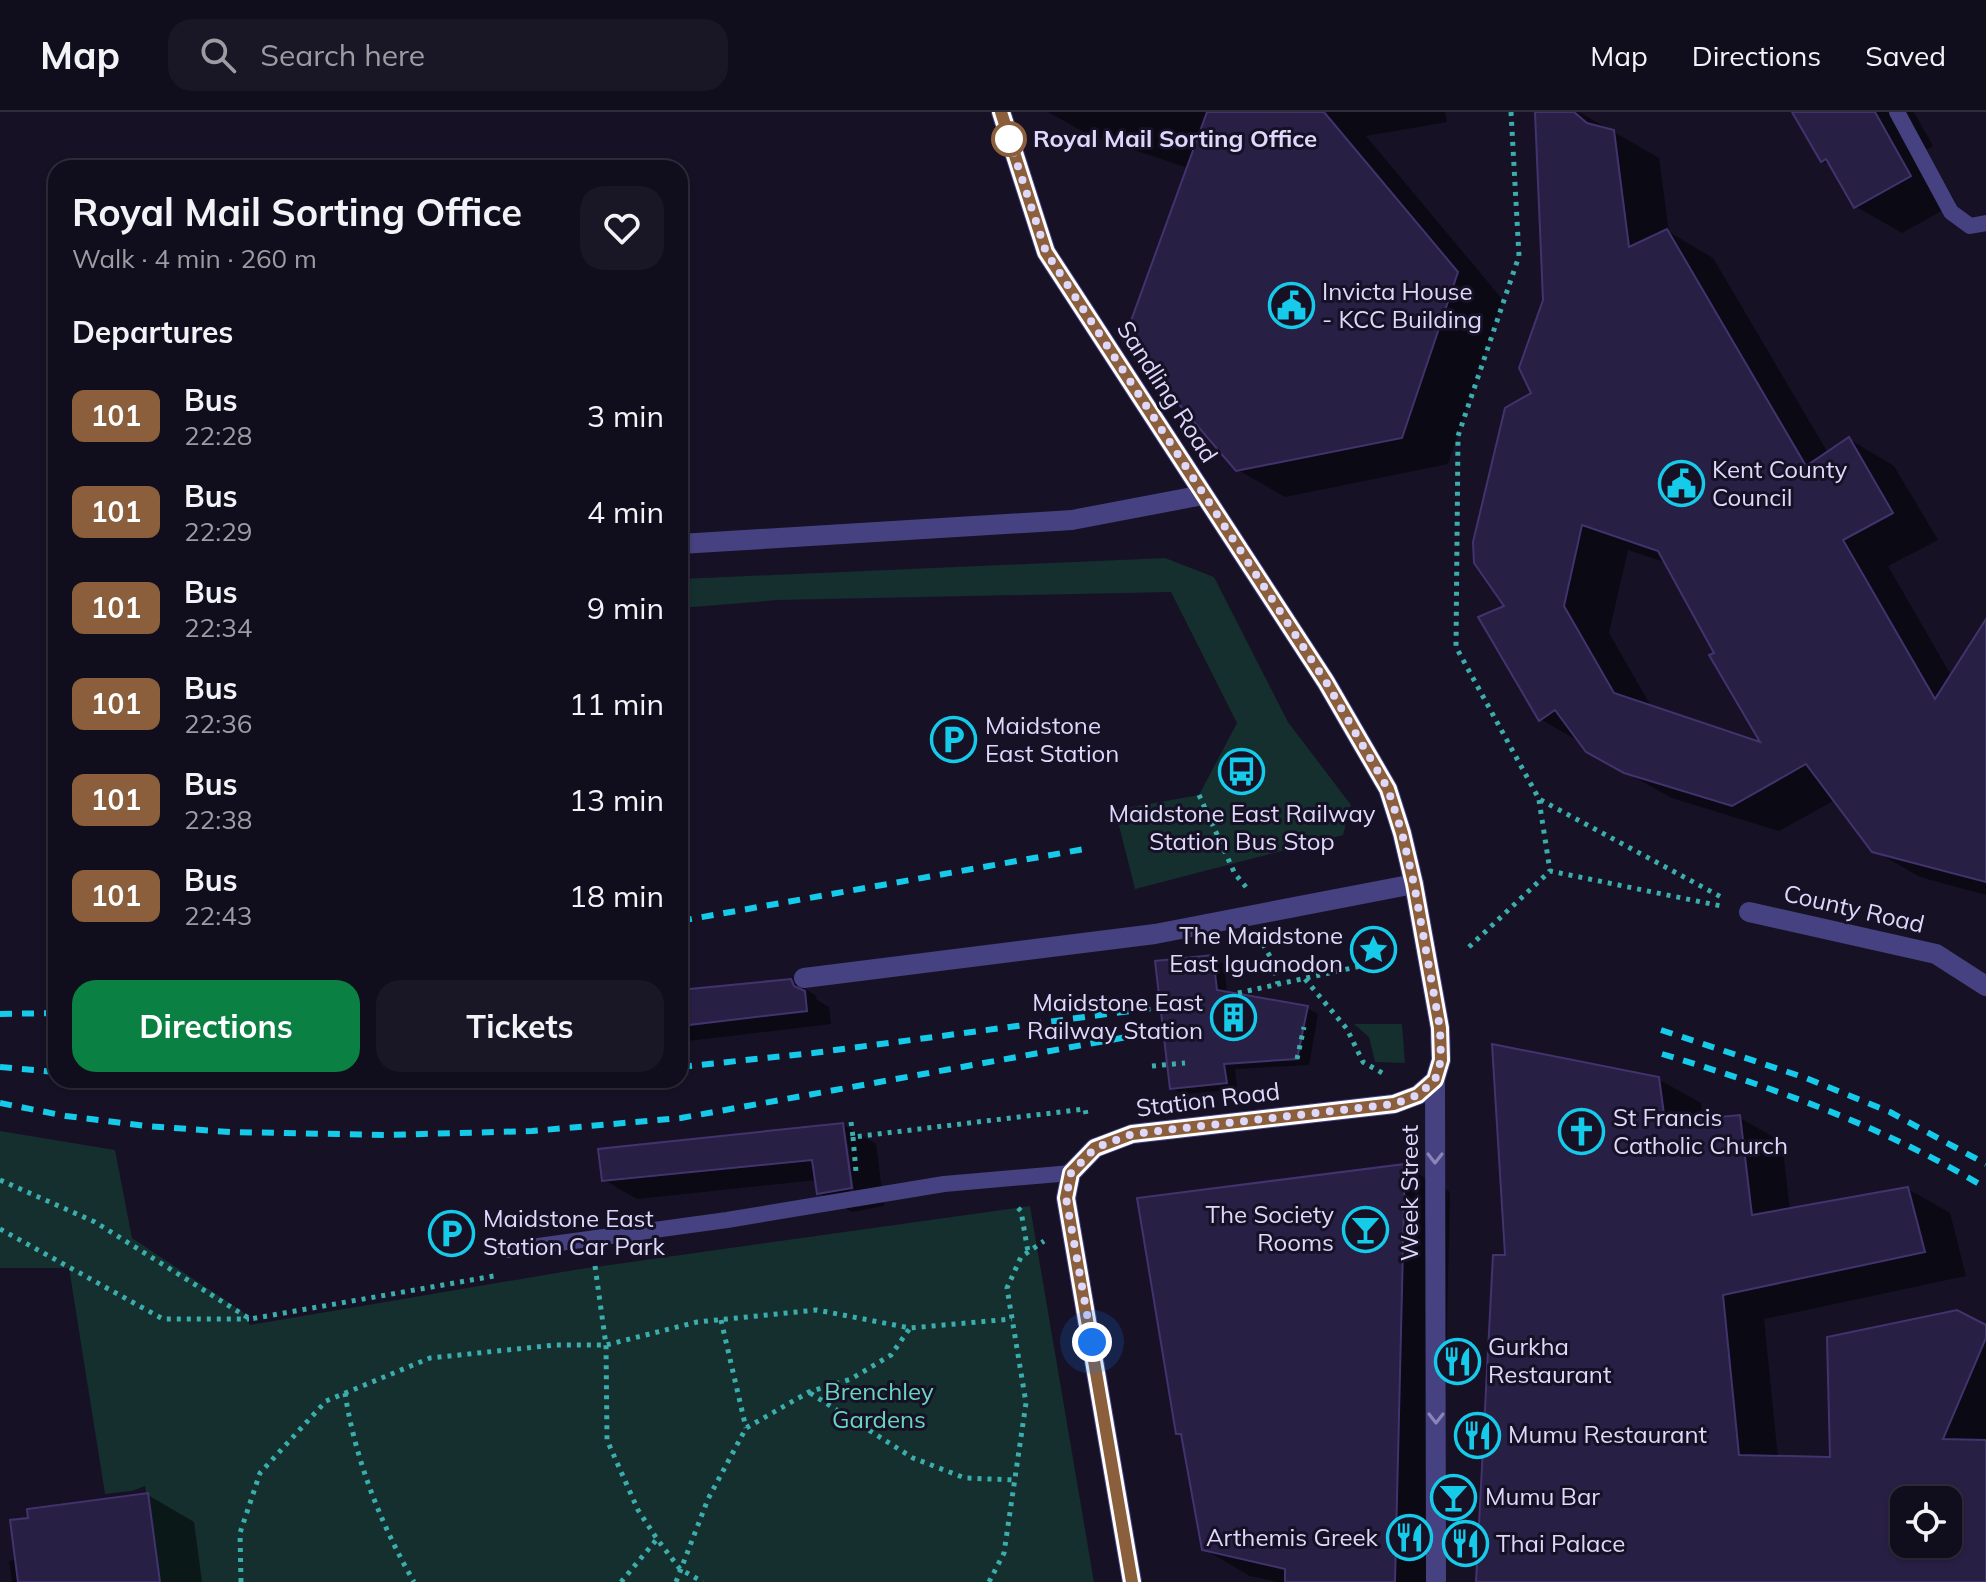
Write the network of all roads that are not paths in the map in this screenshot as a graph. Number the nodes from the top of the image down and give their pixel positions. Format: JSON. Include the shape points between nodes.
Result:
{"nodes":[{"id":1,"x":1001,"y":112,"type":"edge"},
{"id":2,"x":1897,"y":112,"type":"edge"},
{"id":3,"x":1986,"y":223,"type":"edge"},
{"id":4,"x":1203,"y":495,"type":"junction"},
{"id":5,"x":688,"y":544,"type":"edge"},
{"id":6,"x":1326,"y":682,"type":"joint"},
{"id":7,"x":1414,"y":884,"type":"junction"},
{"id":8,"x":1749,"y":912,"type":"road end"},
{"id":9,"x":804,"y":978,"type":"dead end"},
{"id":10,"x":1986,"y":986,"type":"edge"},
{"id":11,"x":1435,"y":1080,"type":"junction"},
{"id":12,"x":1071,"y":1173,"type":"junction"},
{"id":13,"x":508,"y":1250,"type":"dead end"},
{"id":14,"x":1132,"y":1582,"type":"edge"},
{"id":15,"x":1436,"y":1582,"type":"edge"}],
"edges":[{"from":1,"to":4,"type":"street","name":"Sandling Road","via":[[1046,252]]},
{"from":2,"to":3,"type":"lane","via":[[1951,212],[1970,226]]},
{"from":4,"to":5,"type":"street","via":[[1072,520]]},
{"from":4,"to":6,"type":"street","name":"Sandling Road"},
{"from":6,"to":7,"type":"street","name":"Week Street","via":[[1388,789]]},
{"from":7,"to":9,"type":"street","via":[[1155,934]]},
{"from":7,"to":11,"type":"street","name":"Week Street","via":[[1440,1028],[1441,1060]]},
{"from":8,"to":10,"type":"street","name":"County Road","via":[[1936,954]]},
{"from":11,"to":12,"type":"street","name":"Station Road","via":[[1418,1095],[1394,1104],[1132,1134],[1095,1148]]},
{"from":11,"to":15,"type":"street","name":"Week Street","one_way":true},
{"from":12,"to":13,"type":"lane","via":[[944,1184]]},
{"from":12,"to":14,"type":"street","via":[[1066,1198]]}]}
